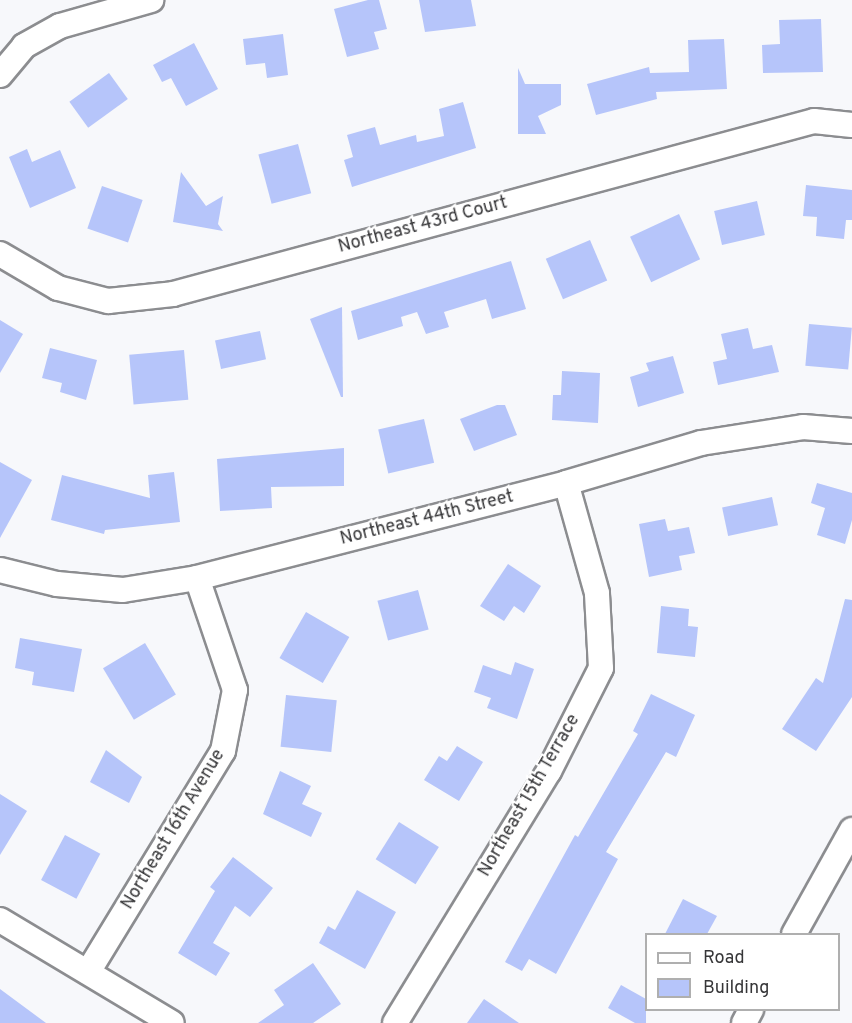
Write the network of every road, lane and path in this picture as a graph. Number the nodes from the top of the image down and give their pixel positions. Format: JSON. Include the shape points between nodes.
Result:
{"nodes":[{"id":1,"x":151,"y":0,"type":"edge"},
{"id":2,"x":0,"y":75,"type":"edge"},
{"id":3,"x":852,"y":125,"type":"edge"},
{"id":4,"x":0,"y":254,"type":"edge"},
{"id":5,"x":852,"y":431,"type":"edge"},
{"id":6,"x":566,"y":483,"type":"junction"},
{"id":7,"x":0,"y":570,"type":"edge"},
{"id":8,"x":197,"y":578,"type":"junction"},
{"id":9,"x":852,"y":830,"type":"edge"},
{"id":10,"x":0,"y":920,"type":"edge"},
{"id":11,"x":795,"y":933,"type":"edge"},
{"id":12,"x":88,"y":972,"type":"junction"},
{"id":13,"x":172,"y":1023,"type":"edge"},
{"id":14,"x":395,"y":1023,"type":"edge"}],
"edges":[{"from":1,"to":2,"type":"street","via":[[60,26],[24,46]]},
{"from":3,"to":4,"type":"street","name":"Northeast 43rd Court","via":[[814,121],[173,294],[108,301],[58,288]]},
{"from":5,"to":6,"type":"street","name":"Northeast 44th Street","via":[[803,427],[701,442]]},
{"from":6,"to":8,"type":"street","name":"Northeast 44th Street"},
{"from":6,"to":14,"type":"street","name":"Northeast 15th Terrace","via":[[597,593],[601,668],[549,771]]},
{"from":7,"to":8,"type":"street","name":"Northeast 44th Street","via":[[57,584],[123,590]]},
{"from":8,"to":12,"type":"street","name":"Northeast 16th Avenue","via":[[235,690],[224,751]]},
{"from":9,"to":11,"type":"street"},
{"from":10,"to":12,"type":"street"},
{"from":12,"to":13,"type":"street"}]}
